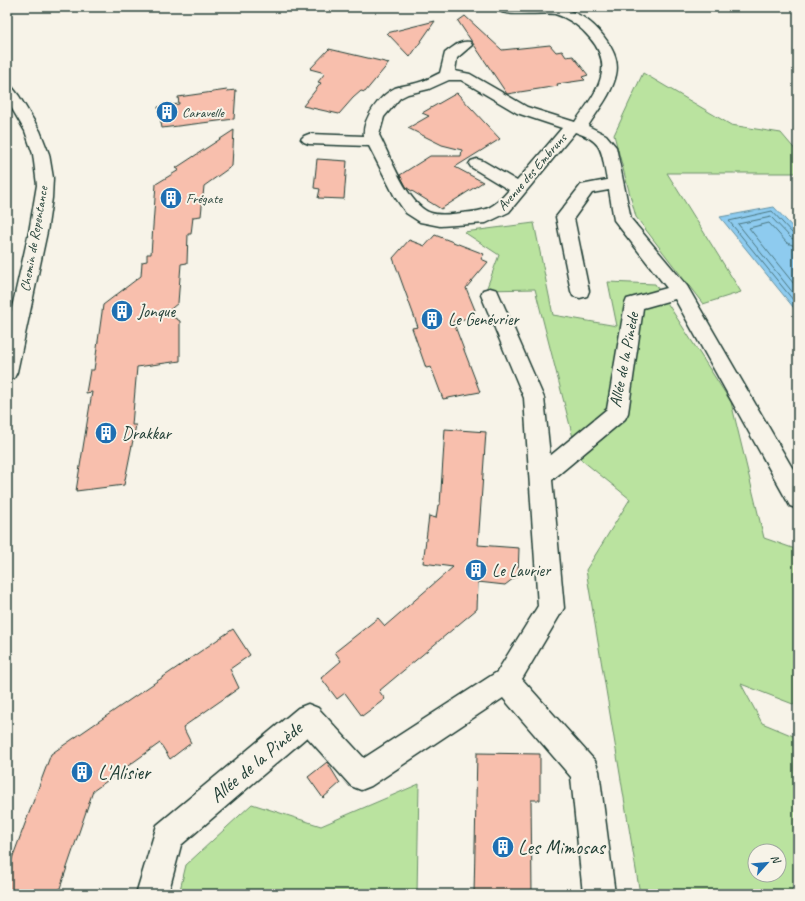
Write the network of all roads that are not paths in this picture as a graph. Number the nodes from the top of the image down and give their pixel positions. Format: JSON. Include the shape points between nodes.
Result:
{"nodes":[{"id":1,"x":505,"y":10,"type":"dead end"},
{"id":2,"x":465,"y":45,"type":"dead end"},
{"id":3,"x":447,"y":75,"type":"junction"},
{"id":4,"x":7,"y":90,"type":"edge"},
{"id":5,"x":575,"y":127,"type":"junction"},
{"id":6,"x":309,"y":139,"type":"dead end"},
{"id":7,"x":373,"y":140,"type":"junction"},
{"id":8,"x":477,"y":164,"type":"dead end"},
{"id":9,"x":616,"y":184,"type":"junction"},
{"id":10,"x":519,"y":189,"type":"junction"},
{"id":11,"x":580,"y":291,"type":"dead end"},
{"id":12,"x":680,"y":291,"type":"junction"},
{"id":13,"x":490,"y":295,"type":"dead end"},
{"id":14,"x":7,"y":372,"type":"edge"},
{"id":15,"x":540,"y":477,"type":"junction"},
{"id":16,"x":798,"y":499,"type":"edge"},
{"id":17,"x":506,"y":681,"type":"junction"},
{"id":18,"x":152,"y":894,"type":"edge"},
{"id":19,"x":599,"y":894,"type":"edge"}],
"edges":[{"from":1,"to":5,"type":"street","via":[[561,10],[585,25],[606,51],[610,60],[607,79]]},
{"from":2,"to":3,"type":"street","via":[[450,56]]},
{"from":3,"to":5,"type":"street","name":"Avenue des Embruns","via":[[465,77],[522,110]]},
{"from":3,"to":7,"type":"street","via":[[394,95],[374,122],[371,130]]},
{"from":4,"to":14,"type":"street","name":"Chemin de Repentance","via":[[18,102],[30,124],[38,143],[45,178],[34,254]]},
{"from":5,"to":9,"type":"street","name":"Avenue des Embruns","via":[[598,135],[608,147]]},
{"from":5,"to":10,"type":"street","name":"Avenue des Embruns"},
{"from":6,"to":7,"type":"street"},
{"from":7,"to":10,"type":"street","name":"Avenue des Embruns","via":[[403,197],[412,208],[426,218],[440,220],[491,216],[504,208]]},
{"from":8,"to":10,"type":"street"},
{"from":9,"to":11,"type":"street","via":[[587,189],[565,217]]},
{"from":9,"to":12,"type":"street","name":"Avenue des Embruns","via":[[623,220]]},
{"from":12,"to":15,"type":"street","name":"Allée de la Pinède","via":[[634,304],[617,412]]},
{"from":12,"to":16,"type":"street","name":"Avenue des Embruns"},
{"from":13,"to":15,"type":"street","name":"Allée de la Pinède","via":[[534,398]]},
{"from":15,"to":17,"type":"street","name":"Allée de la Pinède","via":[[551,608]]},
{"from":17,"to":18,"type":"street","name":"Allée de la Pinède","via":[[361,776],[308,718],[168,836]]},
{"from":17,"to":19,"type":"street","via":[[585,771]]}]}
